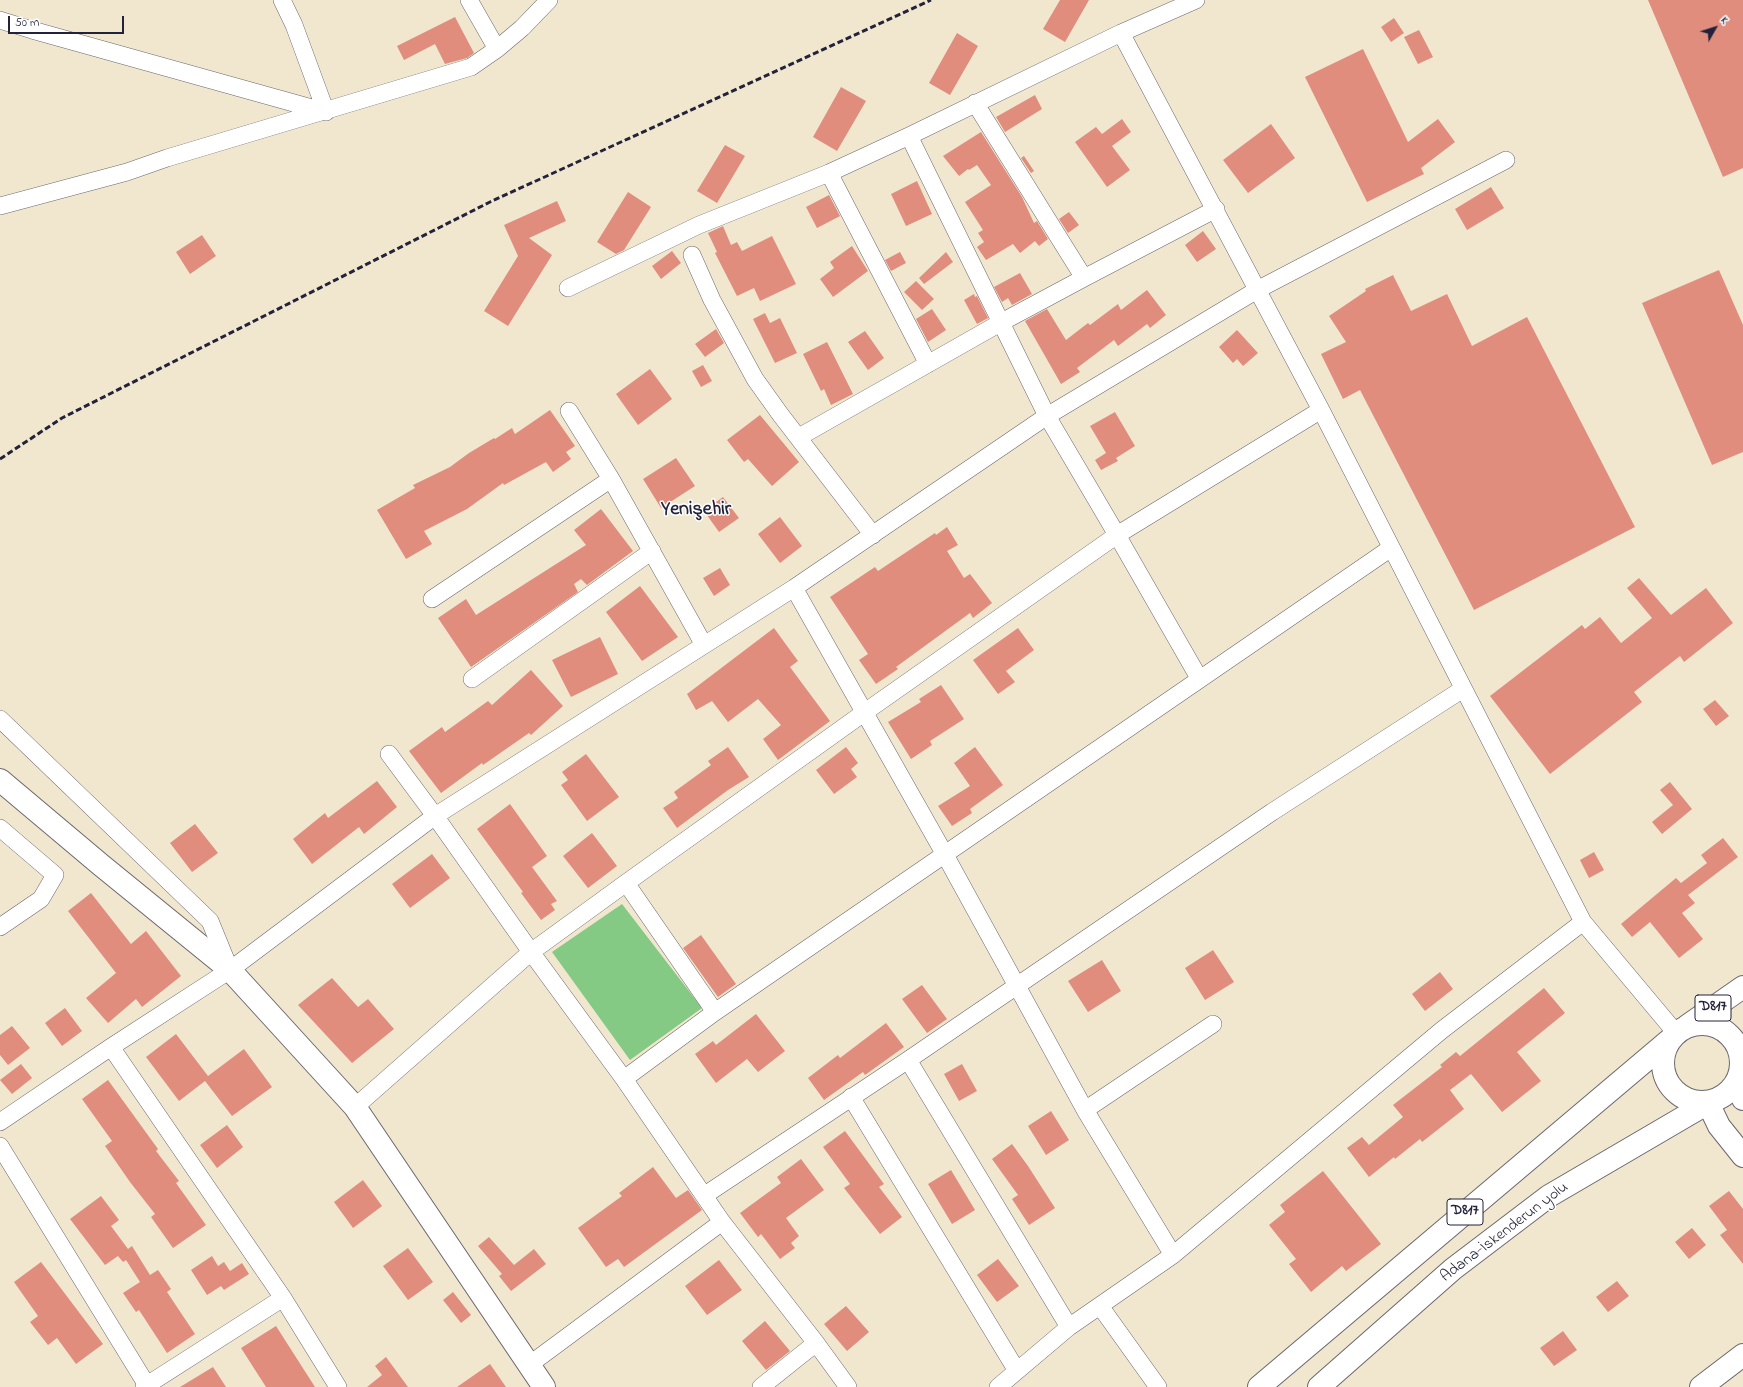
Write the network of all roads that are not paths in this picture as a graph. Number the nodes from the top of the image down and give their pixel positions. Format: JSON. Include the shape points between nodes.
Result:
{"nodes":[{"id":1,"x":282,"y":0,"type":"edge"},
{"id":2,"x":469,"y":0,"type":"edge"},
{"id":3,"x":549,"y":0,"type":"edge"},
{"id":4,"x":1196,"y":0,"type":"edge"},
{"id":5,"x":0,"y":20,"type":"edge"},
{"id":6,"x":1121,"y":33,"type":"junction"},
{"id":7,"x":497,"y":49,"type":"junction"},
{"id":8,"x":975,"y":103,"type":"junction"},
{"id":9,"x":326,"y":112,"type":"junction"},
{"id":10,"x":909,"y":136,"type":"junction"},
{"id":11,"x":1506,"y":160,"type":"dead end"},
{"id":12,"x":829,"y":173,"type":"junction"},
{"id":13,"x":0,"y":206,"type":"edge"},
{"id":14,"x":1216,"y":209,"type":"junction"},
{"id":15,"x":692,"y":255,"type":"dead end"},
{"id":16,"x":1084,"y":278,"type":"junction"},
{"id":17,"x":568,"y":288,"type":"dead end"},
{"id":18,"x":1257,"y":290,"type":"junction"},
{"id":19,"x":1000,"y":323,"type":"junction"},
{"id":20,"x":928,"y":364,"type":"junction"},
{"id":21,"x":1322,"y":410,"type":"junction"},
{"id":22,"x":569,"y":411,"type":"dead end"},
{"id":23,"x":1047,"y":416,"type":"junction"},
{"id":24,"x":799,"y":437,"type":"junction"},
{"id":25,"x":611,"y":479,"type":"junction"},
{"id":26,"x":873,"y":535,"type":"junction"},
{"id":27,"x":1117,"y":535,"type":"junction"},
{"id":28,"x":1391,"y":548,"type":"junction"},
{"id":29,"x":652,"y":551,"type":"junction"},
{"id":30,"x":794,"y":588,"type":"junction"},
{"id":31,"x":432,"y":599,"type":"dead end"},
{"id":32,"x":704,"y":645,"type":"junction"},
{"id":33,"x":1199,"y":678,"type":"junction"},
{"id":34,"x":472,"y":679,"type":"dead end"},
{"id":35,"x":1463,"y":689,"type":"junction"},
{"id":36,"x":865,"y":712,"type":"junction"},
{"id":37,"x":0,"y":719,"type":"edge"},
{"id":38,"x":389,"y":754,"type":"dead end"},
{"id":39,"x":0,"y":780,"type":"edge"},
{"id":40,"x":435,"y":816,"type":"junction"},
{"id":41,"x":0,"y":828,"type":"edge"},
{"id":42,"x":944,"y":854,"type":"junction"},
{"id":43,"x":626,"y":883,"type":"junction"},
{"id":44,"x":1583,"y":922,"type":"junction"},
{"id":45,"x":0,"y":927,"type":"edge"},
{"id":46,"x":531,"y":952,"type":"junction"},
{"id":47,"x":230,"y":970,"type":"junction"},
{"id":48,"x":1017,"y":986,"type":"junction"},
{"id":49,"x":1743,"y":987,"type":"edge"},
{"id":50,"x":715,"y":1012,"type":"junction"},
{"id":51,"x":1213,"y":1024,"type":"dead end"},
{"id":52,"x":1677,"y":1033,"type":"junction"},
{"id":53,"x":111,"y":1047,"type":"junction"},
{"id":54,"x":908,"y":1060,"type":"junction"},
{"id":55,"x":624,"y":1079,"type":"junction"},
{"id":56,"x":1741,"y":1085,"type":"edge"},
{"id":57,"x":851,"y":1097,"type":"junction"},
{"id":58,"x":1708,"y":1103,"type":"junction"},
{"id":59,"x":355,"y":1107,"type":"junction"},
{"id":60,"x":1085,"y":1110,"type":"junction"},
{"id":61,"x":0,"y":1122,"type":"edge"},
{"id":62,"x":0,"y":1146,"type":"edge"},
{"id":63,"x":1743,"y":1156,"type":"edge"},
{"id":64,"x":705,"y":1195,"type":"junction"},
{"id":65,"x":722,"y":1222,"type":"junction"},
{"id":66,"x":1173,"y":1255,"type":"junction"},
{"id":67,"x":283,"y":1298,"type":"junction"},
{"id":68,"x":1100,"y":1306,"type":"junction"},
{"id":69,"x":1070,"y":1327,"type":"junction"},
{"id":70,"x":816,"y":1343,"type":"junction"},
{"id":71,"x":1743,"y":1355,"type":"edge"},
{"id":72,"x":529,"y":1365,"type":"junction"},
{"id":73,"x":1017,"y":1371,"type":"junction"},
{"id":74,"x":146,"y":1386,"type":"edge"},
{"id":75,"x":338,"y":1387,"type":"edge"},
{"id":76,"x":544,"y":1387,"type":"edge"},
{"id":77,"x":761,"y":1387,"type":"edge"},
{"id":78,"x":848,"y":1387,"type":"edge"},
{"id":79,"x":998,"y":1387,"type":"edge"},
{"id":80,"x":1158,"y":1387,"type":"edge"},
{"id":81,"x":1259,"y":1387,"type":"edge"},
{"id":82,"x":1319,"y":1387,"type":"edge"},
{"id":83,"x":1701,"y":1387,"type":"edge"}],
"edges":[{"from":1,"to":9,"type":"street","via":[[294,25]]},
{"from":2,"to":7,"type":"street"},
{"from":3,"to":7,"type":"street"},
{"from":4,"to":6,"type":"street"},
{"from":5,"to":9,"type":"street"},
{"from":6,"to":8,"type":"street"},
{"from":6,"to":14,"type":"street"},
{"from":7,"to":9,"type":"street","via":[[471,67]]},
{"from":8,"to":10,"type":"street"},
{"from":8,"to":16,"type":"street"},
{"from":9,"to":13,"type":"street","via":[[127,172]]},
{"from":10,"to":12,"type":"street"},
{"from":10,"to":19,"type":"street"},
{"from":11,"to":18,"type":"street"},
{"from":12,"to":17,"type":"street","via":[[699,226]]},
{"from":12,"to":20,"type":"street"},
{"from":14,"to":16,"type":"street"},
{"from":14,"to":18,"type":"street"},
{"from":15,"to":24,"type":"street","via":[[712,300],[755,379]]},
{"from":16,"to":19,"type":"street"},
{"from":18,"to":21,"type":"street"},
{"from":18,"to":23,"type":"street"},
{"from":19,"to":20,"type":"street"},
{"from":19,"to":23,"type":"street"},
{"from":20,"to":24,"type":"street"},
{"from":21,"to":27,"type":"street"},
{"from":21,"to":28,"type":"street"},
{"from":22,"to":25,"type":"street"},
{"from":23,"to":26,"type":"street"},
{"from":23,"to":27,"type":"street"},
{"from":24,"to":26,"type":"street"},
{"from":25,"to":29,"type":"street"},
{"from":25,"to":31,"type":"street"},
{"from":26,"to":30,"type":"street"},
{"from":27,"to":33,"type":"street"},
{"from":27,"to":36,"type":"street"},
{"from":28,"to":33,"type":"street"},
{"from":28,"to":35,"type":"street"},
{"from":29,"to":32,"type":"street"},
{"from":29,"to":34,"type":"street"},
{"from":30,"to":32,"type":"street"},
{"from":30,"to":36,"type":"street"},
{"from":32,"to":40,"type":"street"},
{"from":33,"to":42,"type":"street"},
{"from":35,"to":44,"type":"street"},
{"from":35,"to":48,"type":"street","via":[[1272,812]]},
{"from":36,"to":42,"type":"street"},
{"from":36,"to":43,"type":"street"},
{"from":37,"to":47,"type":"street","via":[[210,921]]},
{"from":38,"to":40,"type":"street"},
{"from":39,"to":47,"type":"main road"},
{"from":40,"to":46,"type":"street"},
{"from":40,"to":47,"type":"street"},
{"from":41,"to":45,"type":"street","via":[[55,875],[41,899]]},
{"from":42,"to":48,"type":"street"},
{"from":42,"to":50,"type":"street"},
{"from":43,"to":46,"type":"street"},
{"from":43,"to":50,"type":"street"},
{"from":44,"to":52,"type":"street"},
{"from":44,"to":66,"type":"street","via":[[1442,1030]]},
{"from":46,"to":55,"type":"street"},
{"from":46,"to":59,"type":"street"},
{"from":47,"to":53,"type":"street"},
{"from":47,"to":59,"type":"main road"},
{"from":48,"to":54,"type":"street"},
{"from":48,"to":60,"type":"street"},
{"from":49,"to":52,"type":"main road","number":"D817"},
{"from":50,"to":55,"type":"street"},
{"from":51,"to":60,"type":"street"},
{"from":52,"to":56,"type":"main road","via":[[1694,1025],[1707,1024],[1719,1027],[1729,1034],[1737,1044],[1741,1056]]},
{"from":52,"to":58,"type":"main road","via":[[1665,1049],[1665,1076],[1672,1088],[1682,1097],[1694,1102]]},
{"from":52,"to":81,"type":"main road","number":"D817"},
{"from":53,"to":61,"type":"street"},
{"from":53,"to":67,"type":"street"},
{"from":54,"to":57,"type":"street"},
{"from":54,"to":69,"type":"street"},
{"from":55,"to":64,"type":"street"},
{"from":56,"to":58,"type":"main road","via":[[1720,1099]]},
{"from":57,"to":64,"type":"street"},
{"from":57,"to":73,"type":"street"},
{"from":58,"to":63,"type":"main road","via":[[1719,1126]]},
{"from":58,"to":82,"type":"main road","name":"Adana-İskenderun yolu","number":"D817","via":[[1550,1196],[1453,1269]]},
{"from":59,"to":72,"type":"main road"},
{"from":60,"to":66,"type":"street"},
{"from":62,"to":74,"type":"street"},
{"from":64,"to":65,"type":"street"},
{"from":65,"to":70,"type":"street"},
{"from":65,"to":72,"type":"street"},
{"from":66,"to":68,"type":"street"},
{"from":67,"to":74,"type":"street"},
{"from":67,"to":75,"type":"street"},
{"from":68,"to":69,"type":"street"},
{"from":68,"to":80,"type":"street"},
{"from":69,"to":73,"type":"street"},
{"from":70,"to":77,"type":"street"},
{"from":70,"to":78,"type":"street"},
{"from":71,"to":83,"type":"main road"},
{"from":72,"to":76,"type":"main road"},
{"from":73,"to":79,"type":"street"}]}
